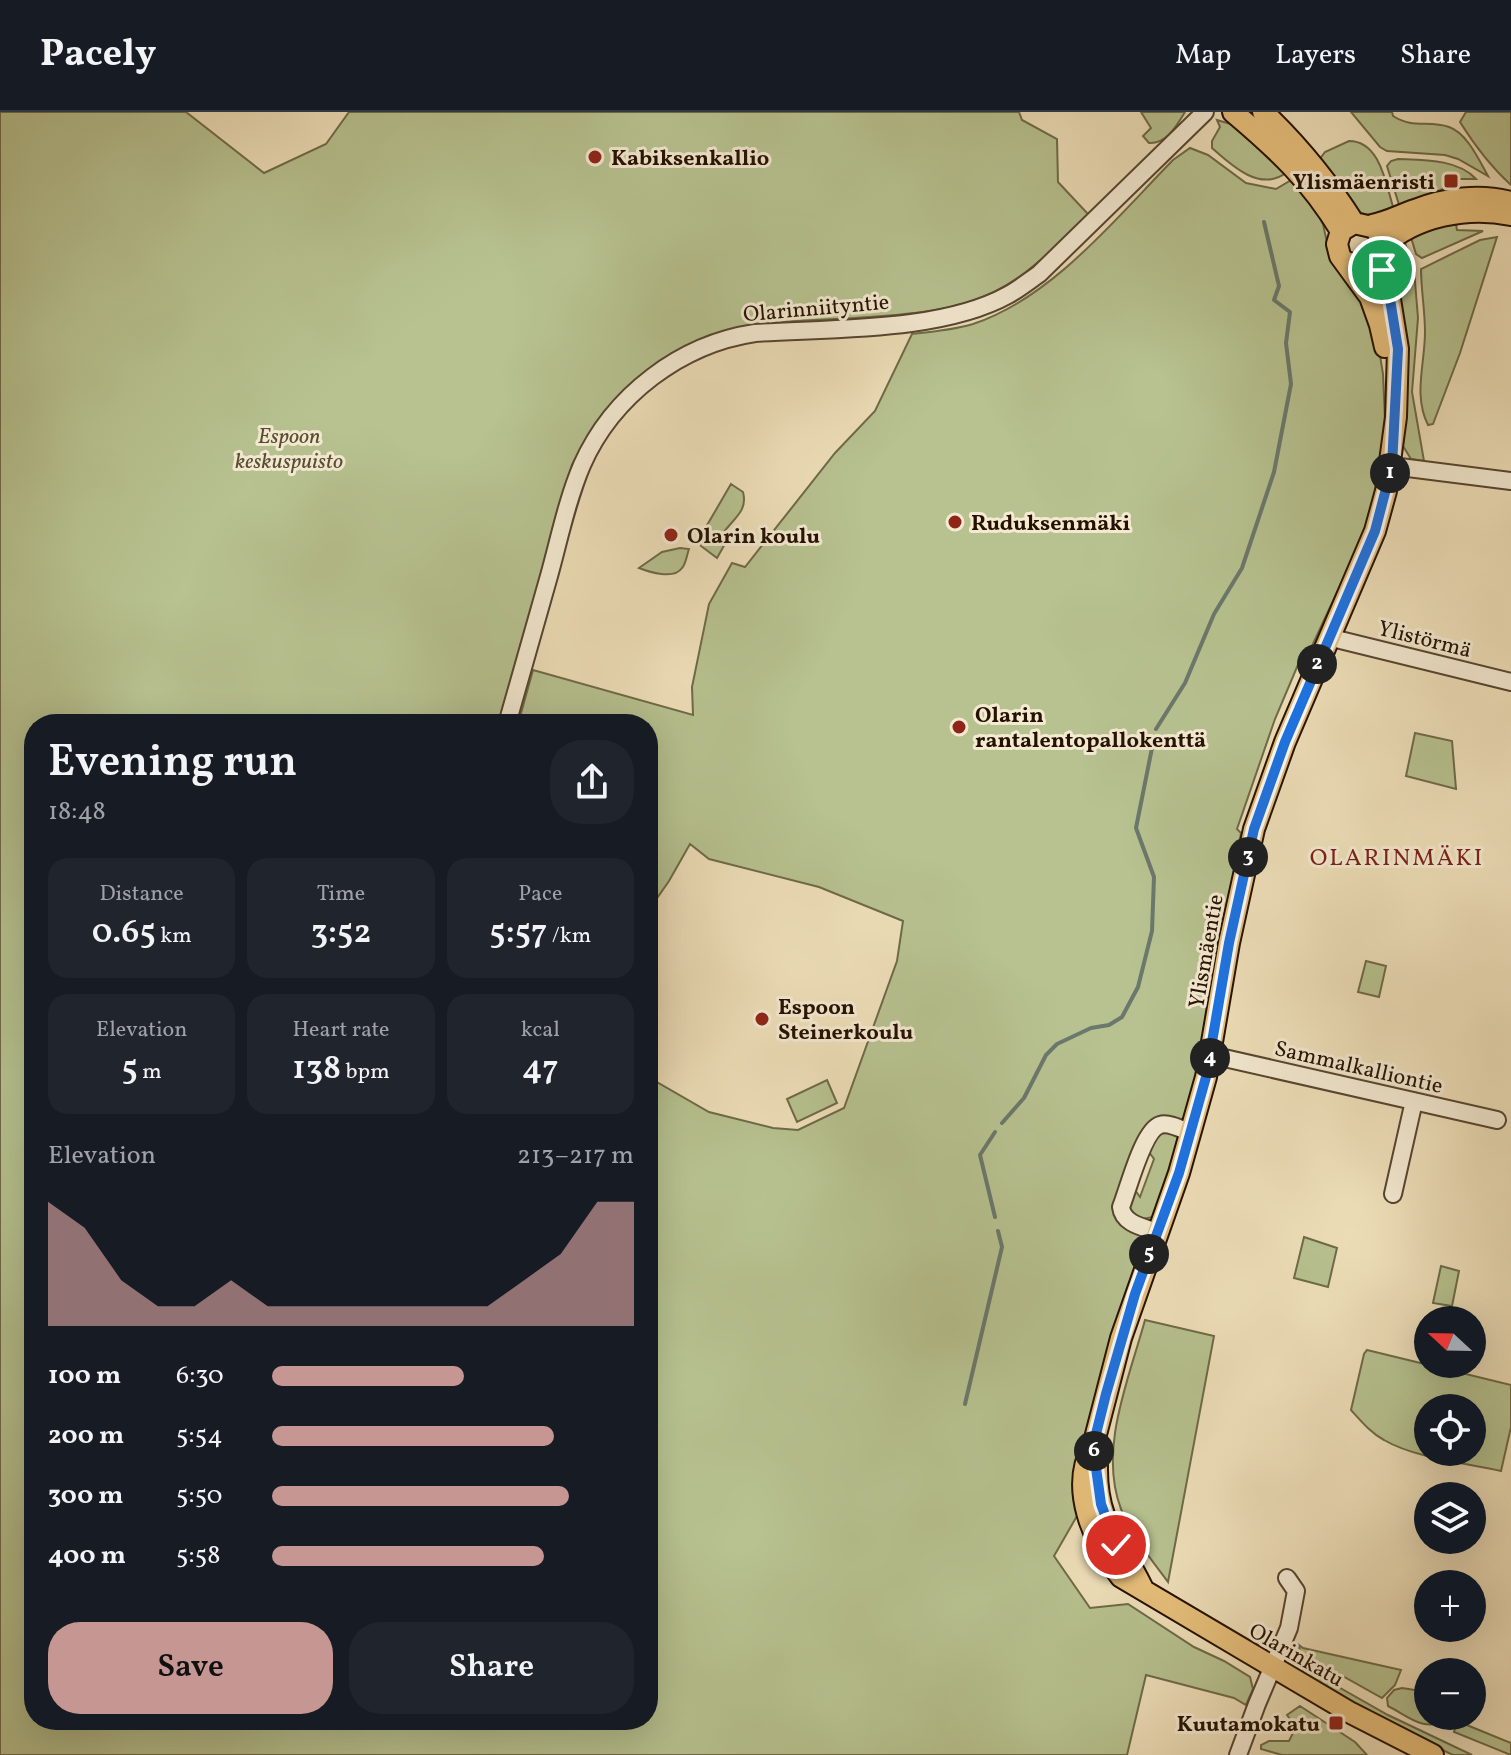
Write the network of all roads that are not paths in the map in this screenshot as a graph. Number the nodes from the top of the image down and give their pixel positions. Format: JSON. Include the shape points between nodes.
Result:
{"nodes":[{"id":1,"x":1205,"y":112,"type":"edge"},
{"id":2,"x":1233,"y":112,"type":"edge"},
{"id":3,"x":1263,"y":112,"type":"edge"},
{"id":4,"x":1511,"y":202,"type":"edge"},
{"id":5,"x":1511,"y":215,"type":"edge"},
{"id":6,"x":1356,"y":227,"type":"junction"},
{"id":7,"x":1380,"y":252,"type":"junction"},
{"id":8,"x":1346,"y":262,"type":"junction"},
{"id":9,"x":1395,"y":377,"type":"junction"},
{"id":10,"x":1392,"y":466,"type":"junction"},
{"id":11,"x":1511,"y":481,"type":"edge"},
{"id":12,"x":1328,"y":637,"type":"junction"},
{"id":13,"x":1511,"y":682,"type":"edge"},
{"id":14,"x":510,"y":714,"type":"edge"},
{"id":15,"x":1211,"y":1055,"type":"junction"},
{"id":16,"x":1414,"y":1101,"type":"junction"},
{"id":17,"x":1497,"y":1120,"type":"dead end"},
{"id":18,"x":1191,"y":1133,"type":"junction"},
{"id":19,"x":1393,"y":1194,"type":"dead end"},
{"id":20,"x":1157,"y":1232,"type":"junction"},
{"id":21,"x":1097,"y":1521,"type":"joint"},
{"id":22,"x":1287,"y":1578,"type":"dead end"},
{"id":23,"x":1273,"y":1668,"type":"junction"},
{"id":24,"x":1238,"y":1755,"type":"edge"},
{"id":25,"x":1433,"y":1755,"type":"edge"}],
"edges":[{"from":1,"to":14,"type":"street","name":"Olarinniityntie","via":[[1039,274],[1007,296],[924,321],[729,337],[683,357],[644,383],[614,415],[583,464]]},
{"from":2,"to":6,"type":"main road"},
{"from":3,"to":6,"type":"main road","via":[[1310,162]]},
{"from":4,"to":6,"type":"main road","via":[[1483,197],[1432,203],[1387,223]]},
{"from":5,"to":7,"type":"main road","via":[[1463,212],[1438,217],[1411,227]]},
{"from":6,"to":7,"type":"main road","via":[[1379,231]]},
{"from":6,"to":8,"type":"main road","via":[[1338,250]]},
{"from":7,"to":8,"type":"main road","via":[[1361,266]]},
{"from":7,"to":9,"type":"main road","name":"Ylismäentie","via":[[1398,349]]},
{"from":8,"to":9,"type":"main road","name":"Ylismäentie","via":[[1370,297]]},
{"from":9,"to":10,"type":"main road","name":"Ylismäentie"},
{"from":10,"to":11,"type":"street"},
{"from":10,"to":12,"type":"main road","name":"Ylismäentie","via":[[1375,531]]},
{"from":12,"to":13,"type":"street","name":"Ylistörmä"},
{"from":12,"to":15,"type":"main road","name":"Ylismäentie","via":[[1254,829]]},
{"from":15,"to":16,"type":"street","name":"Sammalkalliontie"},
{"from":15,"to":18,"type":"main road","name":"Ylismäentie"},
{"from":16,"to":17,"type":"street","name":"Sammalkalliontie"},
{"from":16,"to":19,"type":"street"},
{"from":18,"to":20,"type":"main road","name":"Ylismäentie"},
{"from":18,"to":20,"type":"street","via":[[1166,1124],[1150,1132],[1121,1207],[1127,1220]]},
{"from":20,"to":21,"type":"main road","name":"Ylismäentie","via":[[1121,1338],[1093,1446]]},
{"from":21,"to":23,"type":"main road","name":"Olarinkatu","via":[[1142,1587]]},
{"from":22,"to":23,"type":"street","via":[[1296,1591]]},
{"from":23,"to":24,"type":"street"},
{"from":23,"to":25,"type":"main road","name":"Olarinkatu"}]}
